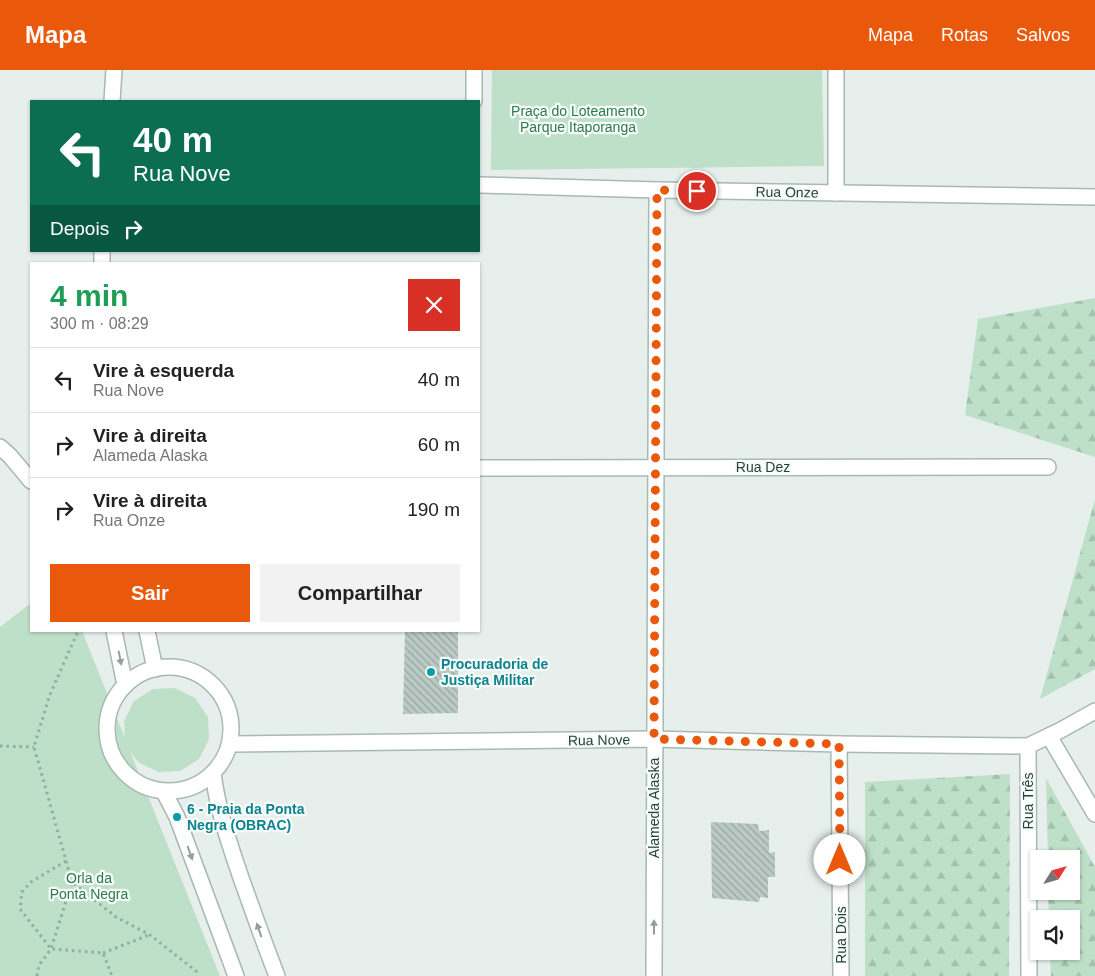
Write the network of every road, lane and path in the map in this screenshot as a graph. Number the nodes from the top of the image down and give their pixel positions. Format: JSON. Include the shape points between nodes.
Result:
{"nodes":[{"id":1,"x":114,"y":70,"type":"edge"},
{"id":2,"x":474,"y":70,"type":"edge"},
{"id":3,"x":836,"y":70,"type":"edge"},
{"id":4,"x":112,"y":100,"type":"edge"},
{"id":5,"x":474,"y":100,"type":"edge"},
{"id":6,"x":480,"y":185,"type":"edge"},
{"id":7,"x":657,"y":190,"type":"junction"},
{"id":8,"x":836,"y":193,"type":"junction"},
{"id":9,"x":1095,"y":196,"type":"edge"},
{"id":10,"x":0,"y":447,"type":"edge"},
{"id":11,"x":1048,"y":467,"type":"dead end"},
{"id":12,"x":480,"y":468,"type":"edge"},
{"id":13,"x":656,"y":468,"type":"junction"},
{"id":14,"x":30,"y":480,"type":"edge"},
{"id":15,"x":78,"y":632,"type":"edge"},
{"id":16,"x":114,"y":632,"type":"edge"},
{"id":17,"x":147,"y":632,"type":"edge"},
{"id":18,"x":155,"y":669,"type":"junction"},
{"id":19,"x":125,"y":685,"type":"junction"},
{"id":20,"x":1095,"y":711,"type":"edge"},
{"id":21,"x":1049,"y":736,"type":"junction"},
{"id":22,"x":654,"y":739,"type":"junction"},
{"id":23,"x":230,"y":744,"type":"junction"},
{"id":24,"x":839,"y":744,"type":"junction"},
{"id":25,"x":0,"y":746,"type":"edge"},
{"id":26,"x":1028,"y":746,"type":"junction"},
{"id":27,"x":34,"y":747,"type":"junction"},
{"id":28,"x":213,"y":774,"type":"junction"},
{"id":29,"x":164,"y":792,"type":"junction"},
{"id":30,"x":1095,"y":814,"type":"edge"},
{"id":31,"x":66,"y":861,"type":"junction"},
{"id":32,"x":72,"y":882,"type":"junction"},
{"id":33,"x":150,"y":935,"type":"junction"},
{"id":34,"x":52,"y":948,"type":"junction"},
{"id":35,"x":103,"y":954,"type":"junction"},
{"id":36,"x":37,"y":976,"type":"edge"},
{"id":37,"x":112,"y":976,"type":"edge"},
{"id":38,"x":198,"y":976,"type":"edge"},
{"id":39,"x":236,"y":976,"type":"edge"},
{"id":40,"x":277,"y":976,"type":"edge"},
{"id":41,"x":654,"y":976,"type":"edge"},
{"id":42,"x":841,"y":976,"type":"edge"},
{"id":43,"x":1029,"y":976,"type":"edge"}],
"edges":[{"from":1,"to":4,"type":"street"},
{"from":2,"to":5,"type":"street"},
{"from":3,"to":8,"type":"street"},
{"from":6,"to":7,"type":"street","name":"Rua Onze"},
{"from":7,"to":8,"type":"street","name":"Rua Onze"},
{"from":7,"to":13,"type":"street","name":"Alameda Alaska"},
{"from":8,"to":9,"type":"street","name":"Rua Onze"},
{"from":10,"to":14,"type":"street"},
{"from":11,"to":13,"type":"street","name":"Rua Dez"},
{"from":12,"to":13,"type":"street","name":"Rua Dez"},
{"from":13,"to":22,"type":"street","name":"Alameda Alaska"},
{"from":15,"to":27,"type":"path","via":[[50,696]]},
{"from":16,"to":19,"type":"street","one_way":true},
{"from":17,"to":18,"type":"street"},
{"from":18,"to":19,"type":"street"},
{"from":18,"to":23,"type":"street","via":[[176,668],[196,673],[213,686],[226,703],[231,723]]},
{"from":19,"to":29,"type":"street","via":[[114,702],[108,721],[108,741],[115,760],[128,776],[145,787]]},
{"from":20,"to":21,"type":"street"},
{"from":21,"to":26,"type":"street"},
{"from":21,"to":30,"type":"street"},
{"from":22,"to":23,"type":"street","name":"Rua Nove"},
{"from":22,"to":24,"type":"street","name":"Rua Nove"},
{"from":41,"to":22,"type":"street","name":"Alameda Alaska","one_way":true},
{"from":23,"to":28,"type":"street","via":[[224,760]]},
{"from":24,"to":26,"type":"street","name":"Rua Nove"},
{"from":24,"to":42,"type":"street","name":"Rua Dois"},
{"from":25,"to":27,"type":"path"},
{"from":26,"to":43,"type":"street","name":"Rua Três"},
{"from":27,"to":31,"type":"path"},
{"from":28,"to":29,"type":"street","via":[[200,784]]},
{"from":40,"to":28,"type":"street","one_way":true,"via":[[224,828]]},
{"from":29,"to":39,"type":"street","one_way":true,"via":[[177,817]]},
{"from":31,"to":32,"type":"path"},
{"from":31,"to":34,"type":"path","via":[[31,882],[22,892],[20,909]]},
{"from":32,"to":33,"type":"path","via":[[116,917]]},
{"from":32,"to":34,"type":"path"},
{"from":33,"to":35,"type":"path"},
{"from":33,"to":38,"type":"path","via":[[196,971]]},
{"from":34,"to":35,"type":"path"},
{"from":34,"to":36,"type":"path","via":[[39,965]]},
{"from":35,"to":37,"type":"path"}]}
